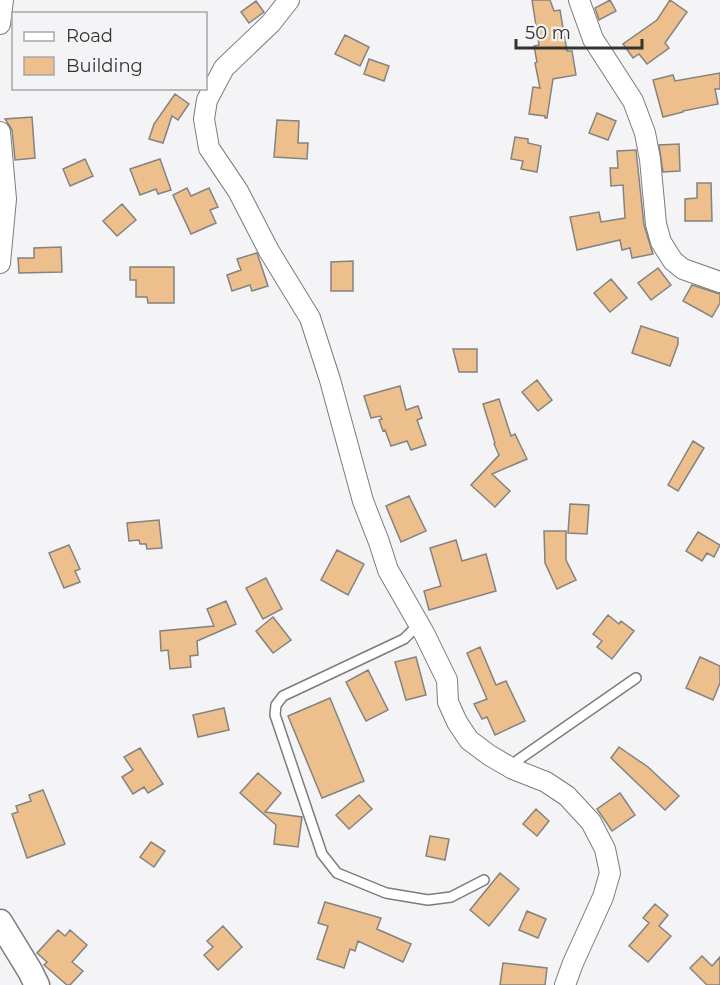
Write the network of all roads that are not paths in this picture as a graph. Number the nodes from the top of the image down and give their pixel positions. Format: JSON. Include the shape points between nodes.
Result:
{"nodes":[{"id":1,"x":3,"y":0,"type":"edge"},
{"id":2,"x":289,"y":0,"type":"edge"},
{"id":3,"x":579,"y":0,"type":"edge"},
{"id":4,"x":0,"y":24,"type":"edge"},
{"id":5,"x":0,"y":132,"type":"edge"},
{"id":6,"x":0,"y":263,"type":"edge"},
{"id":7,"x":720,"y":282,"type":"edge"},
{"id":8,"x":419,"y":624,"type":"junction"},
{"id":9,"x":636,"y":678,"type":"dead end"},
{"id":10,"x":513,"y":769,"type":"junction"},
{"id":11,"x":484,"y":880,"type":"dead end"},
{"id":12,"x":0,"y":922,"type":"edge"},
{"id":13,"x":37,"y":985,"type":"edge"},
{"id":14,"x":565,"y":985,"type":"edge"}],
"edges":[{"from":1,"to":4,"type":"street"},
{"from":2,"to":8,"type":"street","via":[[224,68],[207,100],[204,119],[209,148],[310,318],[363,501],[388,570]]},
{"from":3,"to":7,"type":"street","via":[[593,39],[633,101],[645,133],[661,242],[683,268]]},
{"from":5,"to":6,"type":"street","via":[[6,199]]},
{"from":8,"to":10,"type":"street","via":[[447,680],[448,702],[457,723],[469,740]]},
{"from":8,"to":11,"type":"lane","via":[[404,639],[283,696],[275,715],[322,854],[337,873],[386,893],[428,900],[451,897]]},
{"from":9,"to":10,"type":"lane","via":[[518,760]]},
{"from":10,"to":14,"type":"street","via":[[546,782],[567,796],[591,822],[605,849],[610,873],[603,897]]},
{"from":12,"to":13,"type":"street"}]}
